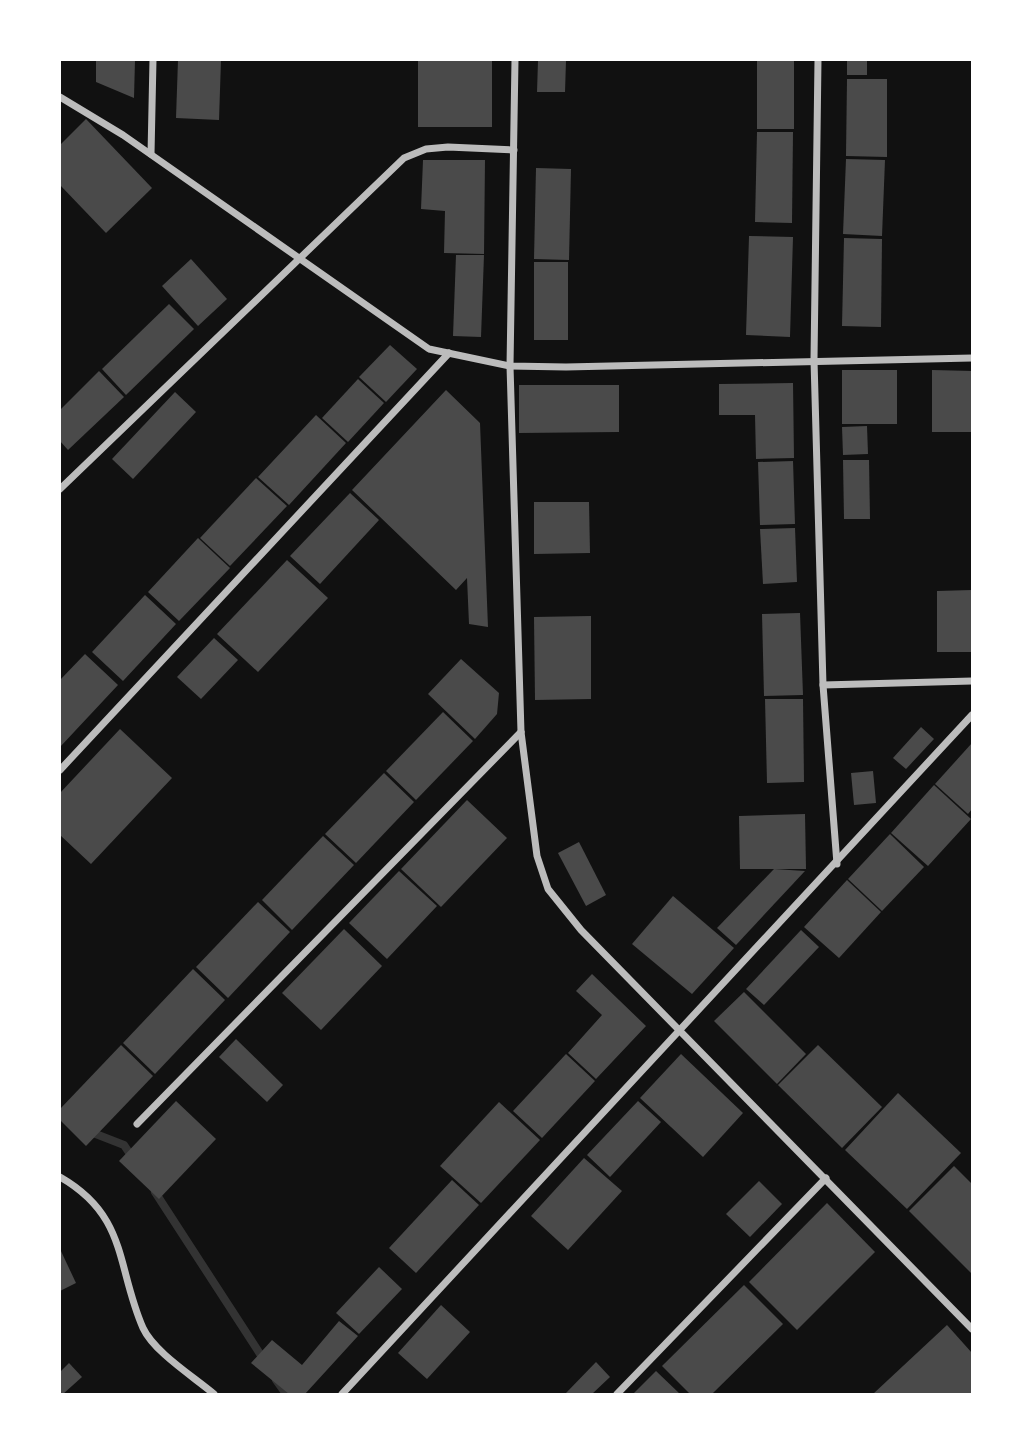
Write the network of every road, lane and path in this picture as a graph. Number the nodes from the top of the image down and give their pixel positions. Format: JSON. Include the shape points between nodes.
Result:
{"nodes":[{"id":1,"x":153,"y":60,"type":"edge"},
{"id":2,"x":515,"y":60,"type":"edge"},
{"id":3,"x":818,"y":60,"type":"edge"},
{"id":4,"x":60,"y":97,"type":"edge"},
{"id":5,"x":514,"y":150,"type":"junction"},
{"id":6,"x":151,"y":155,"type":"junction"},
{"id":7,"x":299,"y":258,"type":"junction"},
{"id":8,"x":449,"y":353,"type":"junction"},
{"id":9,"x":972,"y":358,"type":"edge"},
{"id":10,"x":814,"y":360,"type":"junction"},
{"id":11,"x":510,"y":366,"type":"junction"},
{"id":12,"x":60,"y":489,"type":"edge"},
{"id":13,"x":972,"y":681,"type":"edge"},
{"id":14,"x":823,"y":685,"type":"junction"},
{"id":15,"x":972,"y":715,"type":"edge"},
{"id":16,"x":521,"y":732,"type":"junction"},
{"id":17,"x":60,"y":770,"type":"edge"},
{"id":18,"x":837,"y":863,"type":"junction"},
{"id":19,"x":681,"y":1030,"type":"junction"},
{"id":20,"x":137,"y":1124,"type":"dead end"},
{"id":21,"x":60,"y":1177,"type":"edge"},
{"id":22,"x":826,"y":1178,"type":"junction"},
{"id":23,"x":972,"y":1314,"type":"edge"},
{"id":24,"x":965,"y":1321,"type":"junction"},
{"id":25,"x":972,"y":1329,"type":"edge"},
{"id":26,"x":214,"y":1395,"type":"edge"},
{"id":27,"x":342,"y":1395,"type":"edge"},
{"id":28,"x":617,"y":1395,"type":"edge"}],
"edges":[{"from":1,"to":6,"type":"street"},
{"from":2,"to":5,"type":"street"},
{"from":3,"to":10,"type":"street"},
{"from":4,"to":6,"type":"street"},
{"from":5,"to":7,"type":"street","via":[[448,147],[404,158]]},
{"from":5,"to":11,"type":"street"},
{"from":6,"to":7,"type":"street"},
{"from":7,"to":8,"type":"street","via":[[429,349]]},
{"from":7,"to":12,"type":"street"},
{"from":8,"to":11,"type":"street"},
{"from":8,"to":17,"type":"street"},
{"from":9,"to":10,"type":"street"},
{"from":10,"to":11,"type":"street"},
{"from":10,"to":14,"type":"street"},
{"from":11,"to":16,"type":"street"},
{"from":13,"to":14,"type":"street"},
{"from":14,"to":18,"type":"street"},
{"from":15,"to":18,"type":"street"},
{"from":16,"to":19,"type":"street","via":[[537,856],[548,889],[581,930]]},
{"from":16,"to":20,"type":"street"},
{"from":18,"to":19,"type":"street"},
{"from":19,"to":22,"type":"street"},
{"from":19,"to":27,"type":"street"},
{"from":21,"to":26,"type":"street","via":[[80,1189],[107,1219],[144,1330]]},
{"from":22,"to":24,"type":"street"},
{"from":22,"to":28,"type":"street"},
{"from":23,"to":24,"type":"street"},
{"from":24,"to":25,"type":"street"}]}
